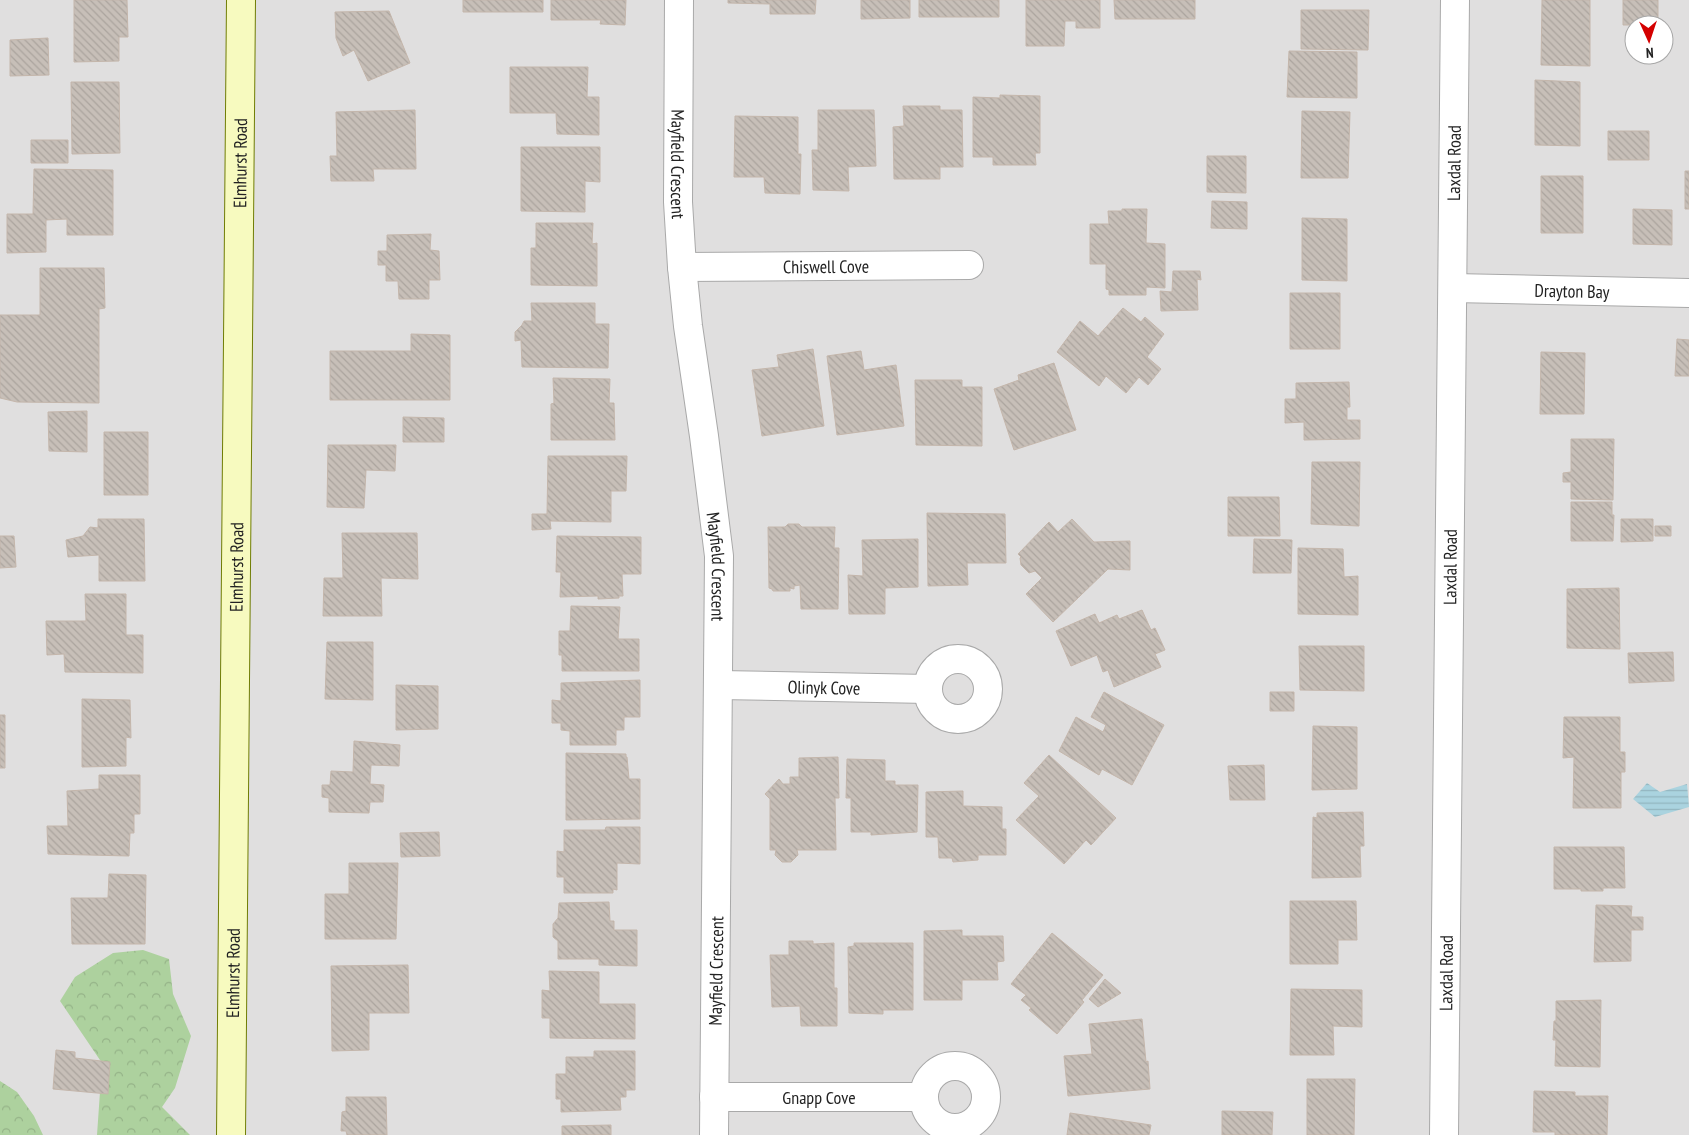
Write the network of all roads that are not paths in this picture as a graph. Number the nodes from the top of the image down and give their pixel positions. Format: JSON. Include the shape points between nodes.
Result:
{"nodes":[{"id":1,"x":241,"y":0,"type":"edge"},
{"id":2,"x":679,"y":0,"type":"edge"},
{"id":3,"x":1455,"y":0,"type":"edge"},
{"id":4,"x":969,"y":264,"type":"dead end"},
{"id":5,"x":682,"y":267,"type":"junction"},
{"id":6,"x":1453,"y":288,"type":"junction"},
{"id":7,"x":1689,"y":292,"type":"edge"},
{"id":8,"x":719,"y":685,"type":"junction"},
{"id":9,"x":928,"y":689,"type":"dead end"},
{"id":10,"x":714,"y":1097,"type":"junction"},
{"id":11,"x":924,"y":1097,"type":"dead end"},
{"id":12,"x":230,"y":1135,"type":"edge"},
{"id":13,"x":714,"y":1135,"type":"edge"},
{"id":14,"x":1444,"y":1135,"type":"edge"}],
"edges":[{"from":1,"to":12,"type":"street","name":"Elmhurst Road"},
{"from":2,"to":5,"type":"street","name":"Mayfield Crescent","via":[[678,202]]},
{"from":3,"to":6,"type":"street","name":"Laxdal Road"},
{"from":4,"to":5,"type":"street","name":"Chiswell Cove"},
{"from":5,"to":8,"type":"street","name":"Mayfield Crescent","via":[[719,556]]},
{"from":6,"to":7,"type":"street","name":"Drayton Bay"},
{"from":6,"to":14,"type":"street","name":"Laxdal Road"},
{"from":8,"to":9,"type":"street","name":"Olinyk Cove"},
{"from":8,"to":10,"type":"street","name":"Mayfield Crescent"},
{"from":10,"to":11,"type":"street","name":"Gnapp Cove"},
{"from":10,"to":13,"type":"street","name":"Mayfield Crescent"}]}
